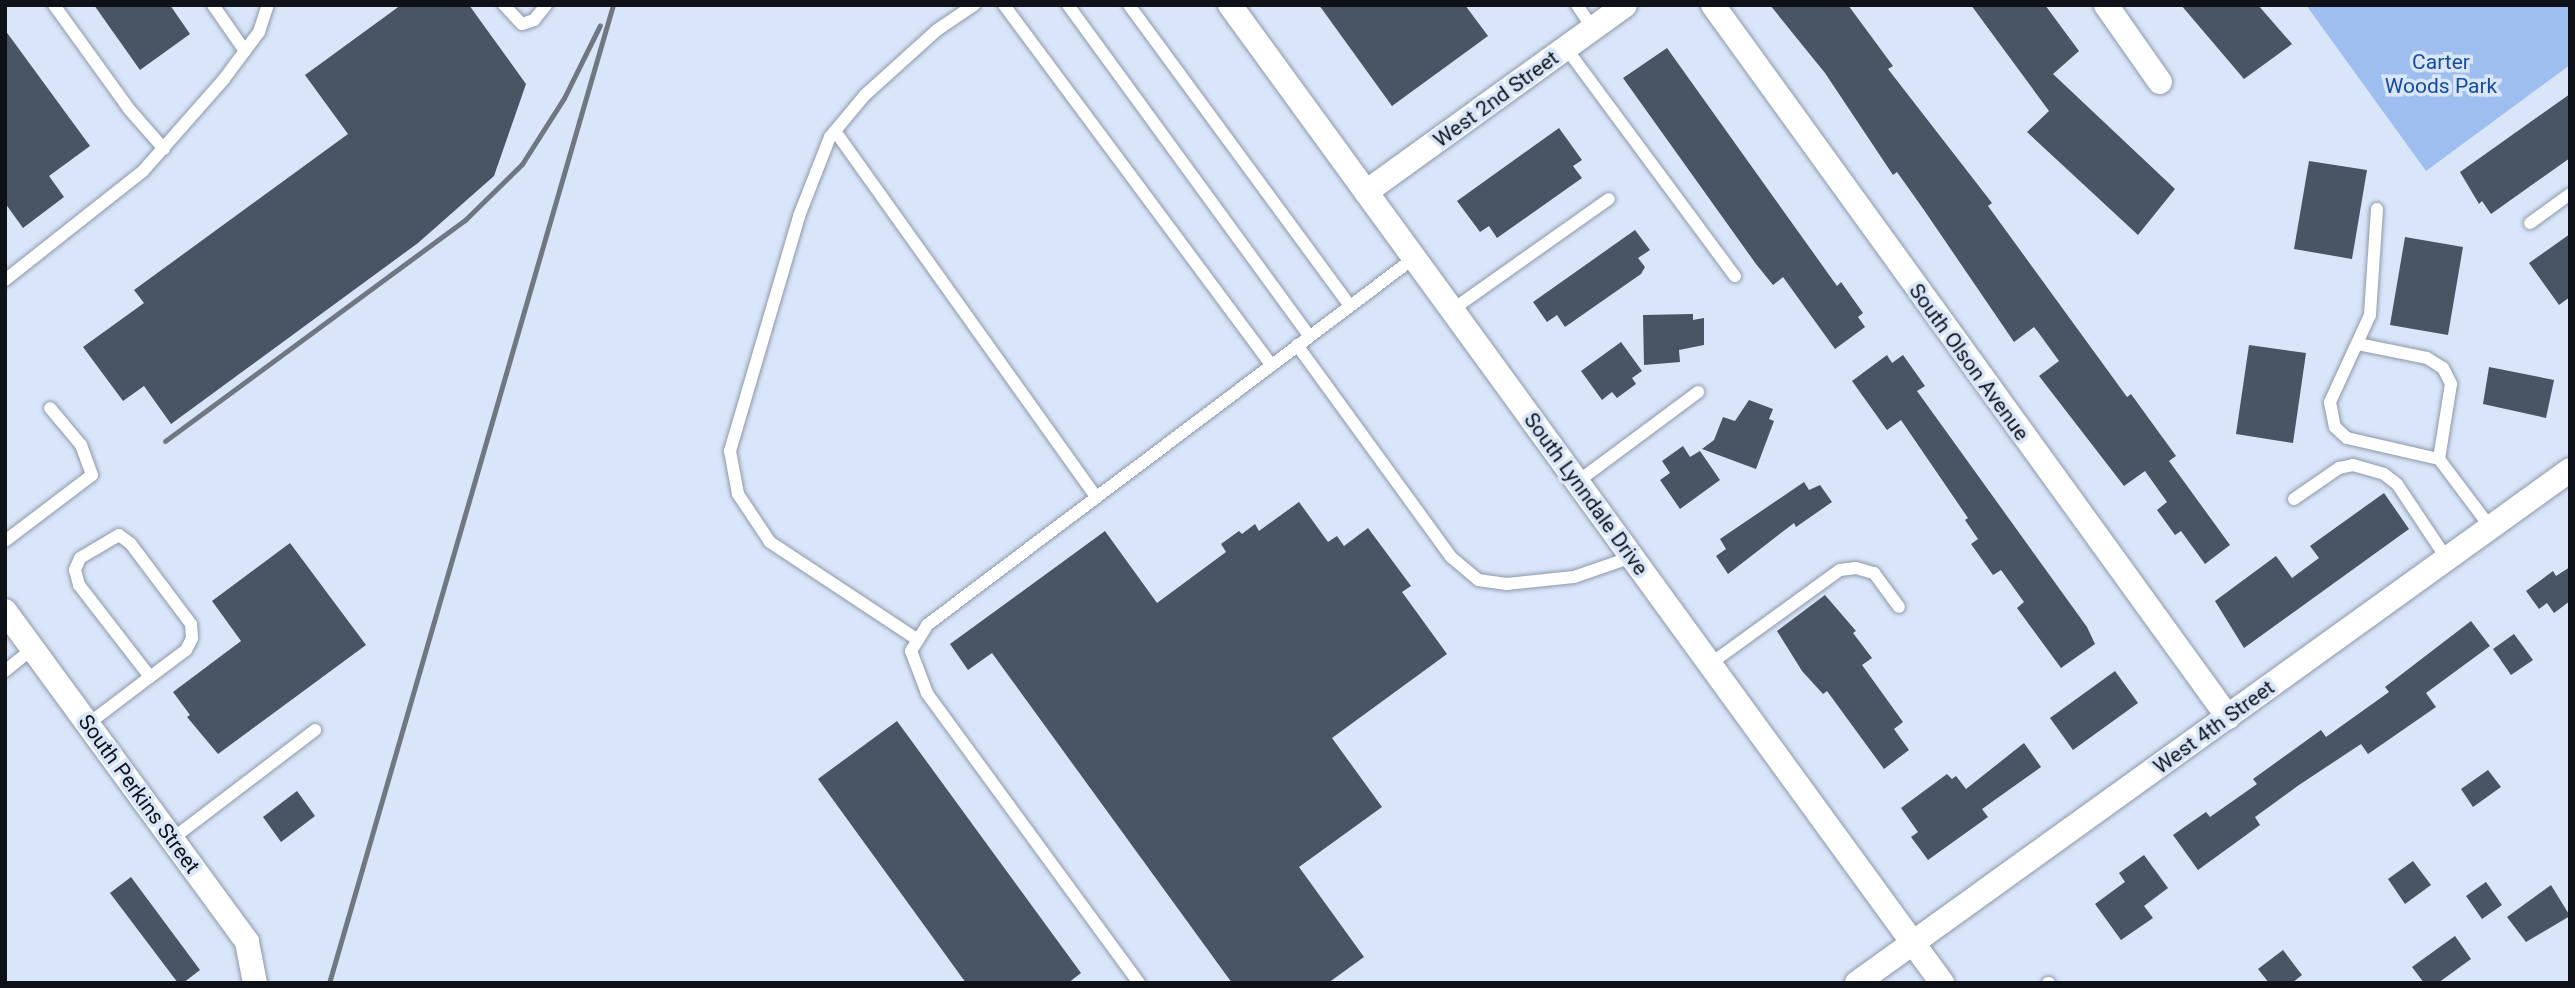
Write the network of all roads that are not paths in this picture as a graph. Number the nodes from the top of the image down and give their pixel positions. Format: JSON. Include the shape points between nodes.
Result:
{"nodes":[{"id":1,"x":54,"y":5,"type":"edge"},
{"id":2,"x":213,"y":5,"type":"edge"},
{"id":3,"x":268,"y":5,"type":"edge"},
{"id":4,"x":503,"y":5,"type":"edge"},
{"id":5,"x":546,"y":5,"type":"edge"},
{"id":6,"x":974,"y":5,"type":"edge"},
{"id":7,"x":1004,"y":5,"type":"edge"},
{"id":8,"x":1068,"y":5,"type":"edge"},
{"id":9,"x":1129,"y":5,"type":"edge"},
{"id":10,"x":1230,"y":5,"type":"edge"},
{"id":11,"x":1577,"y":5,"type":"edge"},
{"id":12,"x":1625,"y":5,"type":"edge"},
{"id":13,"x":1713,"y":5,"type":"edge"},
{"id":14,"x":2106,"y":5,"type":"edge"},
{"id":15,"x":1593,"y":29,"type":"junction"},
{"id":16,"x":1566,"y":48,"type":"junction"},
{"id":17,"x":245,"y":51,"type":"junction"},
{"id":18,"x":2160,"y":82,"type":"dead end"},
{"id":19,"x":835,"y":131,"type":"junction"},
{"id":20,"x":163,"y":149,"type":"junction"},
{"id":21,"x":1366,"y":192,"type":"junction"},
{"id":22,"x":2570,"y":194,"type":"edge"},
{"id":23,"x":1609,"y":200,"type":"dead end"},
{"id":24,"x":2377,"y":209,"type":"dead end"},
{"id":25,"x":2530,"y":223,"type":"dead end"},
{"id":26,"x":1414,"y":258,"type":"junction"},
{"id":27,"x":1735,"y":276,"type":"dead end"},
{"id":28,"x":5,"y":280,"type":"edge"},
{"id":29,"x":1350,"y":306,"type":"junction"},
{"id":30,"x":1452,"y":310,"type":"junction"},
{"id":31,"x":1309,"y":336,"type":"junction"},
{"id":32,"x":2358,"y":344,"type":"junction"},
{"id":33,"x":1297,"y":345,"type":"junction"},
{"id":34,"x":1270,"y":365,"type":"junction"},
{"id":35,"x":1699,"y":392,"type":"dead end"},
{"id":36,"x":50,"y":408,"type":"dead end"},
{"id":37,"x":2439,"y":459,"type":"junction"},
{"id":38,"x":2570,"y":470,"type":"edge"},
{"id":39,"x":1577,"y":482,"type":"junction"},
{"id":40,"x":1095,"y":496,"type":"junction"},
{"id":41,"x":2294,"y":499,"type":"dead end"},
{"id":42,"x":2490,"y":527,"type":"junction"},
{"id":43,"x":5,"y":541,"type":"edge"},
{"id":44,"x":1632,"y":557,"type":"junction"},
{"id":45,"x":2446,"y":559,"type":"junction"},
{"id":46,"x":1899,"y":607,"type":"dead end"},
{"id":47,"x":5,"y":611,"type":"edge"},
{"id":48,"x":918,"y":640,"type":"junction"},
{"id":49,"x":33,"y":648,"type":"junction"},
{"id":50,"x":1710,"y":664,"type":"junction"},
{"id":51,"x":5,"y":671,"type":"edge"},
{"id":52,"x":150,"y":677,"type":"junction"},
{"id":53,"x":2228,"y":717,"type":"junction"},
{"id":54,"x":88,"y":724,"type":"junction"},
{"id":55,"x":315,"y":730,"type":"dead end"},
{"id":56,"x":172,"y":839,"type":"junction"},
{"id":57,"x":1913,"y":942,"type":"junction"},
{"id":58,"x":255,"y":983,"type":"edge"},
{"id":59,"x":1139,"y":983,"type":"edge"},
{"id":60,"x":1857,"y":983,"type":"edge"},
{"id":61,"x":1942,"y":983,"type":"edge"}],
"edges":[{"from":1,"to":20,"type":"lane"},
{"from":2,"to":17,"type":"lane"},
{"from":3,"to":17,"type":"lane","via":[[259,32]]},
{"from":4,"to":5,"type":"lane","via":[[522,24],[534,20]]},
{"from":6,"to":19,"type":"lane","via":[[937,30],[865,94]]},
{"from":7,"to":34,"type":"lane"},
{"from":8,"to":31,"type":"lane"},
{"from":9,"to":29,"type":"lane"},
{"from":10,"to":21,"type":"street","name":"South Lynndale Drive"},
{"from":11,"to":15,"type":"lane"},
{"from":12,"to":15,"type":"street","name":"West 2nd Street"},
{"from":13,"to":53,"type":"street","name":"South Olson Avenue"},
{"from":14,"to":18,"type":"street"},
{"from":15,"to":16,"type":"street","name":"West 2nd Street"},
{"from":16,"to":21,"type":"street","name":"West 2nd Street"},
{"from":16,"to":27,"type":"lane"},
{"from":17,"to":20,"type":"lane"},
{"from":19,"to":40,"type":"lane"},
{"from":19,"to":48,"type":"lane","via":[[799,216],[730,451],[738,494],[770,542]]},
{"from":20,"to":28,"type":"lane","via":[[143,171]]},
{"from":21,"to":26,"type":"street","name":"South Lynndale Drive"},
{"from":22,"to":25,"type":"lane"},
{"from":23,"to":30,"type":"lane"},
{"from":24,"to":32,"type":"lane","via":[[2370,315]]},
{"from":26,"to":29,"type":"lane"},
{"from":26,"to":30,"type":"street","name":"South Lynndale Drive"},
{"from":29,"to":31,"type":"lane"},
{"from":30,"to":39,"type":"street","name":"South Lynndale Drive"},
{"from":31,"to":33,"type":"lane"},
{"from":32,"to":37,"type":"lane","via":[[2427,358],[2442,369],[2451,384]]},
{"from":32,"to":37,"type":"lane","via":[[2330,402],[2335,427],[2347,438]]},
{"from":33,"to":34,"type":"lane"},
{"from":33,"to":44,"type":"lane","via":[[1451,557],[1478,580],[1507,584],[1574,578]]},
{"from":34,"to":40,"type":"lane"},
{"from":35,"to":39,"type":"lane"},
{"from":36,"to":43,"type":"lane","via":[[81,446],[92,475]]},
{"from":37,"to":42,"type":"lane"},
{"from":38,"to":42,"type":"street","name":"West 4th Street"},
{"from":39,"to":44,"type":"street","name":"South Lynndale Drive"},
{"from":40,"to":48,"type":"lane","via":[[927,625]]},
{"from":41,"to":45,"type":"lane","via":[[2339,468],[2353,465],[2384,474],[2397,484]]},
{"from":42,"to":45,"type":"street","name":"West 4th Street"},
{"from":44,"to":50,"type":"street","name":"South Lynndale Drive"},
{"from":45,"to":53,"type":"street","name":"West 4th Street"},
{"from":46,"to":50,"type":"lane","via":[[1874,573],[1840,570]]},
{"from":47,"to":49,"type":"street","name":"South Perkins Street"},
{"from":48,"to":59,"type":"lane","via":[[911,650],[927,693]]},
{"from":49,"to":51,"type":"lane"},
{"from":49,"to":54,"type":"street","name":"South Perkins Street"},
{"from":50,"to":57,"type":"street","name":"South Lynndale Drive"},
{"from":52,"to":52,"type":"lane","via":[[186,650],[192,638],[191,624],[131,544],[119,535],[80,558],[75,570],[79,585]]},
{"from":52,"to":54,"type":"lane"},
{"from":53,"to":57,"type":"street","name":"West 4th Street"},
{"from":54,"to":56,"type":"street","name":"South Perkins Street"},
{"from":55,"to":56,"type":"lane"},
{"from":56,"to":58,"type":"street","name":"South Perkins Street","via":[[247,942]]},
{"from":57,"to":60,"type":"street","name":"West 4th Street"},
{"from":57,"to":61,"type":"street","name":"South Lynndale Drive"}]}
